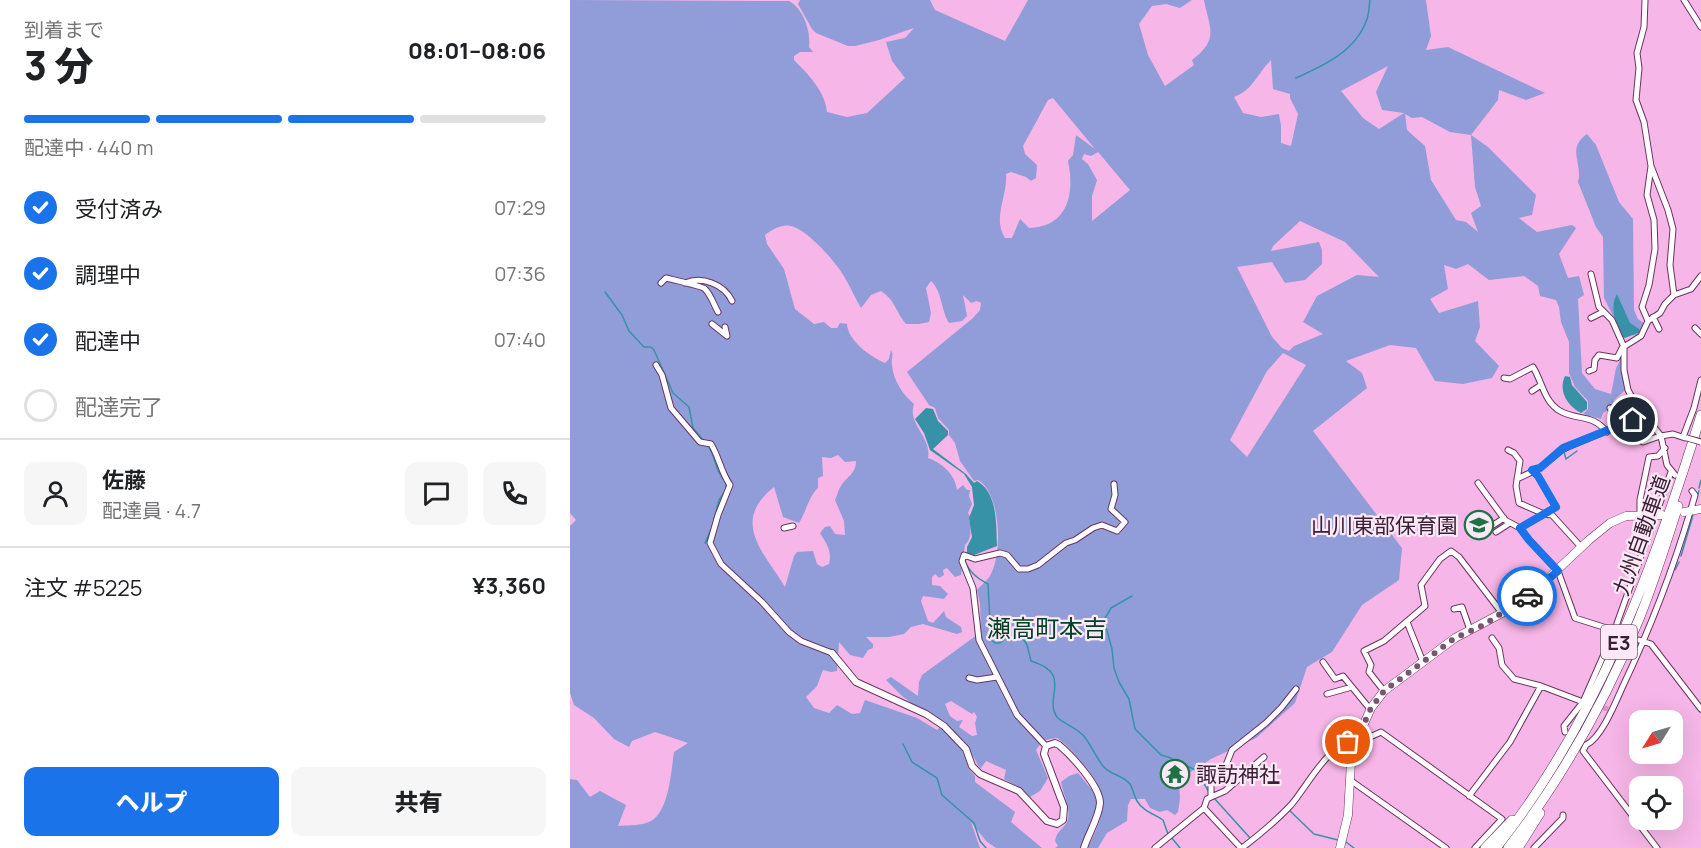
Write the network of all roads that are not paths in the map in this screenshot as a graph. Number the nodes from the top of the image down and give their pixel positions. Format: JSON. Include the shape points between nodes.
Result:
{"nodes":[{"id":1,"x":1645,"y":0,"type":"edge"},
{"id":2,"x":1684,"y":0,"type":"edge"},
{"id":3,"x":1701,"y":27,"type":"edge"},
{"id":4,"x":1651,"y":166,"type":"junction"},
{"id":5,"x":1591,"y":274,"type":"dead end"},
{"id":6,"x":1701,"y":276,"type":"edge"},
{"id":7,"x":661,"y":283,"type":"dead end"},
{"id":8,"x":684,"y":284,"type":"junction"},
{"id":9,"x":1674,"y":295,"type":"junction"},
{"id":10,"x":732,"y":301,"type":"dead end"},
{"id":11,"x":718,"y":312,"type":"dead end"},
{"id":12,"x":1603,"y":312,"type":"junction"},
{"id":13,"x":1591,"y":318,"type":"dead end"},
{"id":14,"x":1651,"y":319,"type":"junction"},
{"id":15,"x":712,"y":324,"type":"dead end"},
{"id":16,"x":724,"y":327,"type":"dead end"},
{"id":17,"x":1695,"y":328,"type":"dead end"},
{"id":18,"x":1659,"y":329,"type":"dead end"},
{"id":19,"x":1701,"y":334,"type":"edge"},
{"id":20,"x":1624,"y":347,"type":"junction"},
{"id":21,"x":656,"y":365,"type":"dead end"},
{"id":22,"x":1589,"y":371,"type":"dead end"},
{"id":23,"x":1504,"y":378,"type":"dead end"},
{"id":24,"x":1701,"y":380,"type":"edge"},
{"id":25,"x":1541,"y":385,"type":"junction"},
{"id":26,"x":1532,"y":391,"type":"dead end"},
{"id":27,"x":1610,"y":408,"type":"dead end"},
{"id":28,"x":1641,"y":410,"type":"junction"},
{"id":29,"x":1701,"y":415,"type":"edge"},
{"id":30,"x":1619,"y":427,"type":"junction"},
{"id":31,"x":1607,"y":432,"type":"junction"},
{"id":32,"x":1701,"y":433,"type":"edge"},
{"id":33,"x":1661,"y":436,"type":"junction"},
{"id":34,"x":1685,"y":437,"type":"junction"},
{"id":35,"x":1643,"y":442,"type":"dead end"},
{"id":36,"x":1701,"y":442,"type":"edge"},
{"id":37,"x":1665,"y":448,"type":"junction"},
{"id":38,"x":1508,"y":450,"type":"dead end"},
{"id":39,"x":1532,"y":470,"type":"junction"},
{"id":40,"x":1517,"y":479,"type":"junction"},
{"id":41,"x":1478,"y":483,"type":"dead end"},
{"id":42,"x":1114,"y":484,"type":"dead end"},
{"id":43,"x":1692,"y":490,"type":"dead end"},
{"id":44,"x":1701,"y":509,"type":"edge"},
{"id":45,"x":1687,"y":512,"type":"junction"},
{"id":46,"x":1544,"y":514,"type":"junction"},
{"id":47,"x":1659,"y":515,"type":"junction"},
{"id":48,"x":1640,"y":517,"type":"junction"},
{"id":49,"x":1504,"y":518,"type":"junction"},
{"id":50,"x":1510,"y":523,"type":"junction"},
{"id":51,"x":793,"y":526,"type":"dead end"},
{"id":52,"x":784,"y":528,"type":"dead end"},
{"id":53,"x":1520,"y":528,"type":"junction"},
{"id":54,"x":1496,"y":532,"type":"dead end"},
{"id":55,"x":1478,"y":536,"type":"dead end"},
{"id":56,"x":1581,"y":547,"type":"junction"},
{"id":57,"x":1558,"y":571,"type":"junction"},
{"id":58,"x":1454,"y":609,"type":"dead end"},
{"id":59,"x":1502,"y":614,"type":"junction"},
{"id":60,"x":1407,"y":622,"type":"junction"},
{"id":61,"x":1470,"y":630,"type":"junction"},
{"id":62,"x":1617,"y":630,"type":"junction"},
{"id":63,"x":1492,"y":638,"type":"dead end"},
{"id":64,"x":1642,"y":641,"type":"junction"},
{"id":65,"x":832,"y":653,"type":"joint"},
{"id":66,"x":1323,"y":662,"type":"dead end"},
{"id":67,"x":1423,"y":662,"type":"junction"},
{"id":68,"x":997,"y":677,"type":"junction"},
{"id":69,"x":969,"y":678,"type":"dead end"},
{"id":70,"x":1541,"y":686,"type":"junction"},
{"id":71,"x":1352,"y":687,"type":"junction"},
{"id":72,"x":1296,"y":689,"type":"dead end"},
{"id":73,"x":1384,"y":691,"type":"junction"},
{"id":74,"x":1327,"y":694,"type":"dead end"},
{"id":75,"x":1583,"y":702,"type":"junction"},
{"id":76,"x":1370,"y":709,"type":"junction"},
{"id":77,"x":1701,"y":709,"type":"edge"},
{"id":78,"x":1590,"y":721,"type":"junction"},
{"id":79,"x":1565,"y":732,"type":"dead end"},
{"id":80,"x":1359,"y":733,"type":"junction"},
{"id":81,"x":1356,"y":742,"type":"junction"},
{"id":82,"x":1046,"y":746,"type":"junction"},
{"id":83,"x":1264,"y":757,"type":"dead end"},
{"id":84,"x":1350,"y":780,"type":"junction"},
{"id":85,"x":1470,"y":796,"type":"junction"},
{"id":86,"x":1210,"y":797,"type":"junction"},
{"id":87,"x":1204,"y":807,"type":"junction"},
{"id":88,"x":1523,"y":810,"type":"junction"},
{"id":89,"x":1563,"y":815,"type":"dead end"},
{"id":90,"x":1084,"y":848,"type":"edge"},
{"id":91,"x":1155,"y":848,"type":"edge"},
{"id":92,"x":1241,"y":848,"type":"edge"},
{"id":93,"x":1340,"y":848,"type":"edge"},
{"id":94,"x":1446,"y":848,"type":"edge"},
{"id":95,"x":1475,"y":848,"type":"edge"},
{"id":96,"x":1485,"y":848,"type":"edge"},
{"id":97,"x":1496,"y":848,"type":"edge"},
{"id":98,"x":1509,"y":848,"type":"edge"},
{"id":99,"x":1518,"y":848,"type":"edge"},
{"id":100,"x":1534,"y":848,"type":"edge"},
{"id":101,"x":1658,"y":848,"type":"edge"}],
"edges":[{"from":1,"to":4,"type":"street","via":[[1636,100]]},
{"from":2,"to":3,"type":"street"},
{"from":4,"to":9,"type":"street","via":[[1673,230],[1670,265]]},
{"from":4,"to":14,"type":"street","via":[[1647,195],[1654,220],[1655,249],[1642,307]]},
{"from":5,"to":12,"type":"street"},
{"from":6,"to":9,"type":"street","via":[[1691,289]]},
{"from":7,"to":8,"type":"street","via":[[666,278]]},
{"from":8,"to":10,"type":"street","via":[[693,280],[721,287]]},
{"from":8,"to":11,"type":"street","via":[[705,289]]},
{"from":9,"to":14,"type":"street"},
{"from":12,"to":13,"type":"street"},
{"from":12,"to":20,"type":"street","via":[[1612,320]]},
{"from":14,"to":18,"type":"street"},
{"from":14,"to":20,"type":"street","via":[[1638,340]]},
{"from":15,"to":16,"type":"street","via":[[727,336]]},
{"from":17,"to":19,"type":"street"},
{"from":20,"to":22,"type":"street","via":[[1617,358],[1599,355],[1594,369]]},
{"from":20,"to":28,"type":"street","via":[[1628,390]]},
{"from":21,"to":65,"type":"street","via":[[670,408],[700,442],[711,444],[730,485],[710,543],[721,564],[789,632]]},
{"from":23,"to":25,"type":"street","via":[[1510,379],[1533,367]]},
{"from":24,"to":34,"type":"street"},
{"from":25,"to":26,"type":"street"},
{"from":25,"to":31,"type":"street","via":[[1558,410],[1593,419]]},
{"from":27,"to":30,"type":"street"},
{"from":28,"to":30,"type":"street","via":[[1633,420]]},
{"from":28,"to":33,"type":"street"},
{"from":29,"to":88,"type":"highway","name":"九州自動車道","number":"E3","via":[[1650,568],[1623,633],[1582,717]]},
{"from":30,"to":31,"type":"street"},
{"from":31,"to":39,"type":"street","via":[[1563,448]]},
{"from":32,"to":78,"type":"highway","name":"九州自動車道","number":"E3","via":[[1640,617]]},
{"from":33,"to":34,"type":"street"},
{"from":33,"to":35,"type":"street"},
{"from":33,"to":37,"type":"street"},
{"from":34,"to":36,"type":"street","bridge":true},
{"from":37,"to":47,"type":"street","via":[[1667,465],[1673,474]]},
{"from":37,"to":48,"type":"street","via":[[1658,456],[1649,457]]},
{"from":38,"to":40,"type":"street","via":[[1520,461]]},
{"from":39,"to":40,"type":"street"},
{"from":39,"to":46,"type":"street","via":[[1556,507]]},
{"from":40,"to":46,"type":"street","via":[[1519,503]]},
{"from":41,"to":49,"type":"street"},
{"from":42,"to":68,"type":"street","via":[[1111,509],[1125,522],[1117,531],[1101,525],[1093,528],[1028,569],[1019,569],[1000,553],[975,559],[964,555],[963,567],[970,580],[979,640]]},
{"from":43,"to":45,"type":"street","via":[[1695,495]]},
{"from":44,"to":45,"type":"main road"},
{"from":45,"to":64,"type":"street","via":[[1672,570]]},
{"from":46,"to":53,"type":"street"},
{"from":46,"to":56,"type":"street","via":[[1552,515]]},
{"from":47,"to":48,"type":"main road"},
{"from":47,"to":62,"type":"street"},
{"from":48,"to":56,"type":"main road","via":[[1626,516],[1610,523]]},
{"from":49,"to":50,"type":"street"},
{"from":49,"to":55,"type":"street"},
{"from":50,"to":53,"type":"street"},
{"from":50,"to":54,"type":"street"},
{"from":51,"to":52,"type":"street"},
{"from":53,"to":57,"type":"street"},
{"from":56,"to":57,"type":"main road"},
{"from":57,"to":59,"type":"main road"},
{"from":57,"to":62,"type":"street","via":[[1575,618]]},
{"from":58,"to":61,"type":"street","via":[[1462,607]]},
{"from":59,"to":60,"type":"street","via":[[1451,551],[1421,585],[1425,606]]},
{"from":59,"to":61,"type":"main road"},
{"from":60,"to":67,"type":"street"},
{"from":60,"to":73,"type":"street","via":[[1364,651],[1371,665],[1369,672]]},
{"from":61,"to":67,"type":"main road"},
{"from":62,"to":75,"type":"street"},
{"from":63,"to":70,"type":"street","via":[[1502,664],[1514,679]]},
{"from":64,"to":77,"type":"street","via":[[1651,644]]},
{"from":64,"to":101,"type":"street","via":[[1593,742],[1583,751]]},
{"from":65,"to":82,"type":"street","via":[[856,682],[944,726],[966,749],[972,766],[980,774],[1019,791],[1047,821],[1057,824],[1063,820],[1064,807],[1045,759]]},
{"from":66,"to":71,"type":"street","via":[[1335,679],[1343,676]]},
{"from":67,"to":73,"type":"main road"},
{"from":68,"to":69,"type":"street"},
{"from":68,"to":82,"type":"street","via":[[1017,715]]},
{"from":70,"to":75,"type":"street"},
{"from":70,"to":85,"type":"street","via":[[1510,742]]},
{"from":71,"to":74,"type":"street"},
{"from":71,"to":76,"type":"street"},
{"from":72,"to":86,"type":"street","via":[[1266,723],[1232,750],[1224,771],[1211,784]]},
{"from":73,"to":76,"type":"main road"},
{"from":75,"to":79,"type":"street","via":[[1564,726]]},
{"from":76,"to":80,"type":"main road"},
{"from":78,"to":98,"type":"highway","name":"九州自動車道","number":"E3"},
{"from":78,"to":99,"type":"highway"},
{"from":80,"to":81,"type":"main road"},
{"from":80,"to":85,"type":"street","via":[[1370,738],[1381,732]]},
{"from":81,"to":84,"type":"main road"},
{"from":81,"to":92,"type":"street","via":[[1348,742],[1331,753],[1293,803]]},
{"from":82,"to":90,"type":"street","via":[[1055,743],[1063,748],[1099,794],[1100,805]]},
{"from":83,"to":86,"type":"street","via":[[1225,791]]},
{"from":84,"to":93,"type":"main road","via":[[1348,815]]},
{"from":84,"to":94,"type":"street"},
{"from":85,"to":95,"type":"street","via":[[1502,819]]},
{"from":86,"to":87,"type":"street"},
{"from":87,"to":91,"type":"street"},
{"from":87,"to":92,"type":"street"},
{"from":88,"to":96,"type":"highway"},
{"from":88,"to":97,"type":"highway","name":"九州自動車道","number":"E3"},
{"from":89,"to":100,"type":"street"}]}
